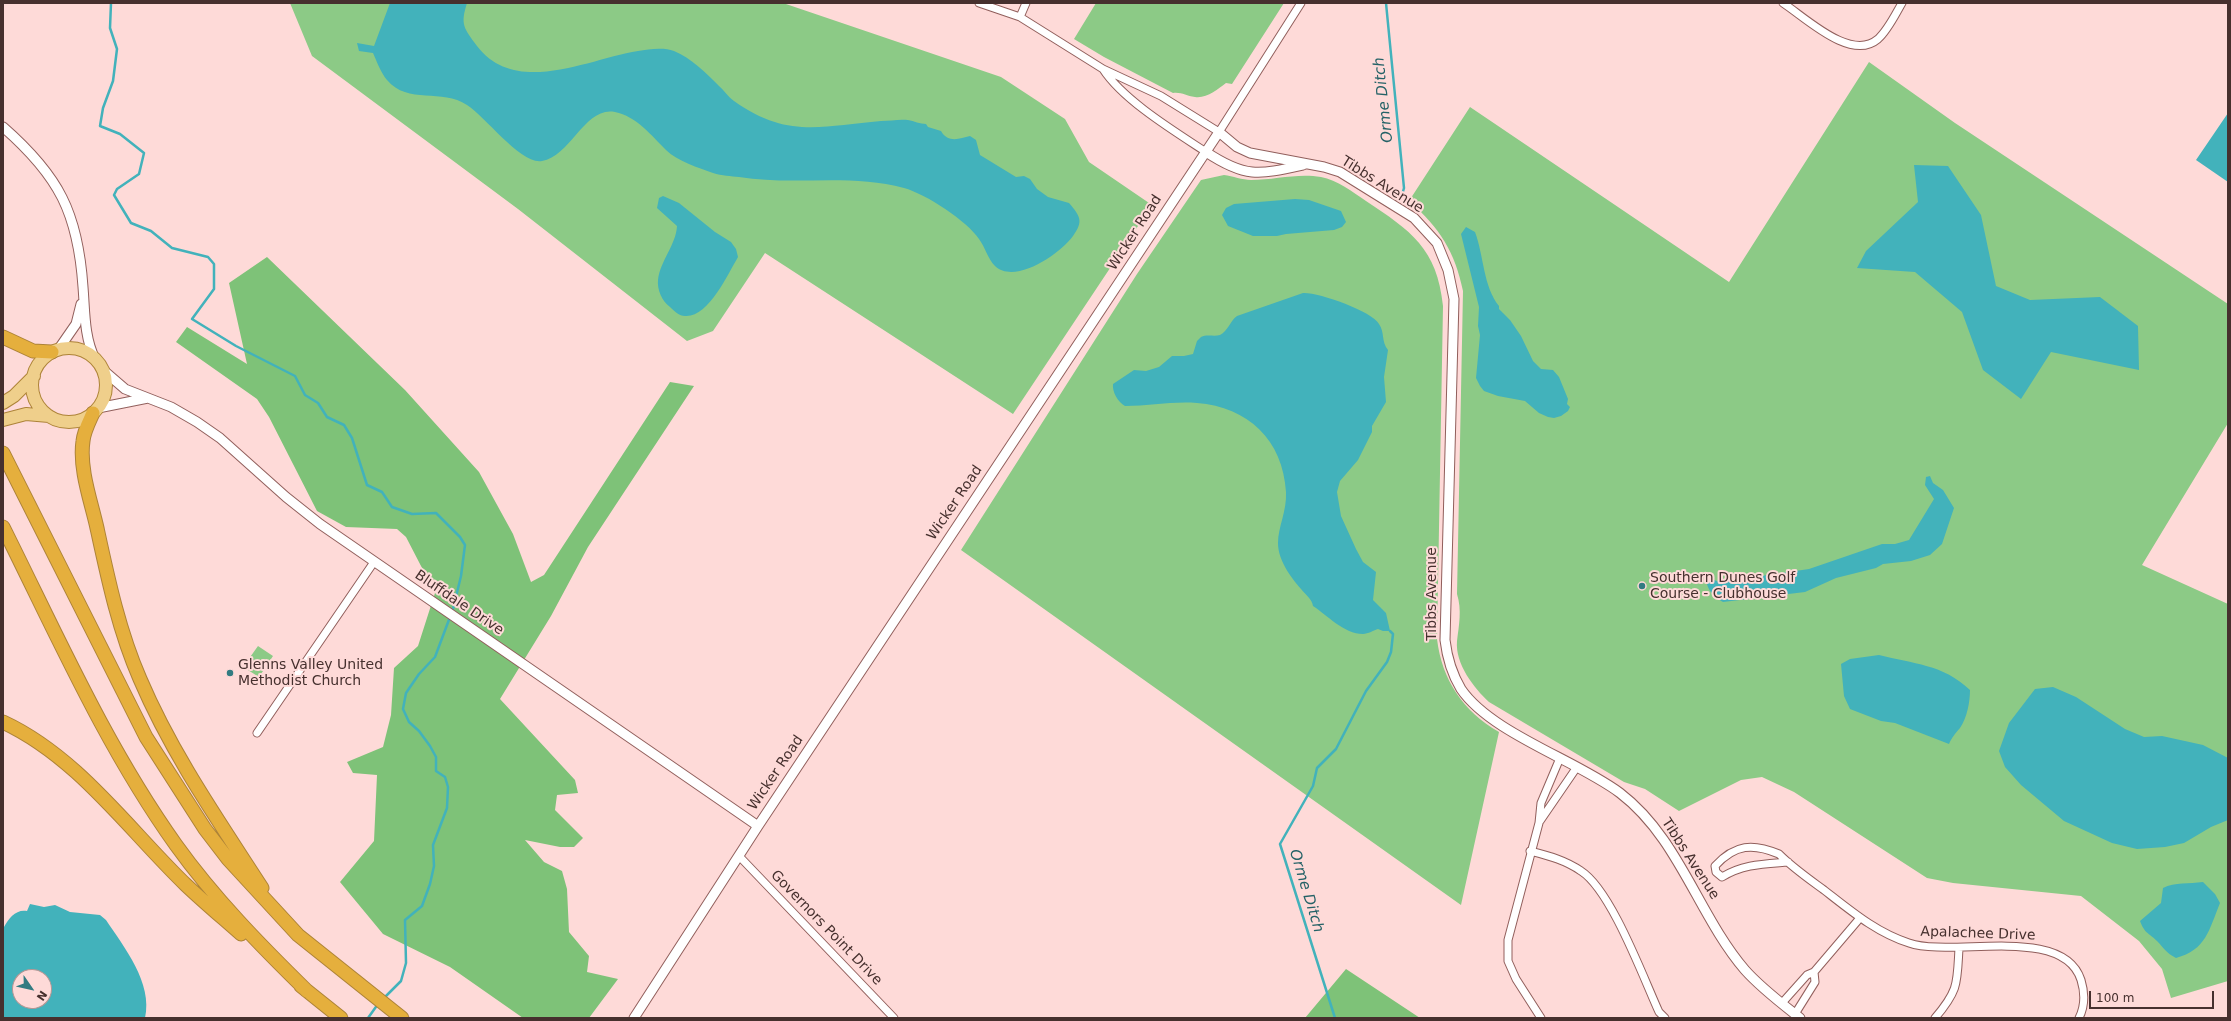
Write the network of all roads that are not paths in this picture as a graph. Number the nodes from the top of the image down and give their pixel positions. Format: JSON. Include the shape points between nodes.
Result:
{"nodes":[{"id":1,"x":979,"y":3,"type":"edge"},
{"id":2,"x":1026,"y":3,"type":"edge"},
{"id":3,"x":1301,"y":3,"type":"edge"},
{"id":4,"x":1783,"y":3,"type":"edge"},
{"id":5,"x":1902,"y":3,"type":"edge"},
{"id":6,"x":1020,"y":17,"type":"junction"},
{"id":7,"x":1103,"y":69,"type":"junction"},
{"id":8,"x":3,"y":127,"type":"edge"},
{"id":9,"x":1219,"y":132,"type":"junction"},
{"id":10,"x":1206,"y":152,"type":"junction"},
{"id":11,"x":1308,"y":164,"type":"junction"},
{"id":12,"x":84,"y":293,"type":"junction"},
{"id":13,"x":3,"y":337,"type":"edge"},
{"id":14,"x":55,"y":351,"type":"junction"},
{"id":15,"x":95,"y":359,"type":"junction"},
{"id":16,"x":103,"y":370,"type":"junction"},
{"id":17,"x":34,"y":376,"type":"junction"},
{"id":18,"x":150,"y":398,"type":"junction"},
{"id":19,"x":3,"y":403,"type":"edge"},
{"id":20,"x":95,"y":410,"type":"junction"},
{"id":21,"x":49,"y":416,"type":"junction"},
{"id":22,"x":3,"y":420,"type":"edge"},
{"id":23,"x":3,"y":453,"type":"edge"},
{"id":24,"x":3,"y":527,"type":"edge"},
{"id":25,"x":374,"y":562,"type":"junction"},
{"id":26,"x":3,"y":722,"type":"edge"},
{"id":27,"x":257,"y":733,"type":"dead end"},
{"id":28,"x":1560,"y":758,"type":"junction"},
{"id":29,"x":1577,"y":767,"type":"junction"},
{"id":30,"x":1539,"y":823,"type":"junction"},
{"id":31,"x":758,"y":826,"type":"junction"},
{"id":32,"x":1530,"y":851,"type":"junction"},
{"id":33,"x":739,"y":856,"type":"junction"},
{"id":34,"x":1788,"y":862,"type":"junction"},
{"id":35,"x":282,"y":918,"type":"junction"},
{"id":36,"x":1860,"y":918,"type":"junction"},
{"id":37,"x":1959,"y":948,"type":"junction"},
{"id":38,"x":1814,"y":972,"type":"junction"},
{"id":39,"x":307,"y":991,"type":"junction"},
{"id":40,"x":1782,"y":1004,"type":"junction"},
{"id":41,"x":336,"y":1014,"type":"edge"},
{"id":42,"x":1797,"y":1016,"type":"edge"},
{"id":43,"x":402,"y":1018,"type":"edge"},
{"id":44,"x":634,"y":1018,"type":"edge"},
{"id":45,"x":894,"y":1018,"type":"edge"},
{"id":46,"x":1541,"y":1018,"type":"edge"},
{"id":47,"x":1664,"y":1018,"type":"edge"},
{"id":48,"x":1935,"y":1018,"type":"edge"},
{"id":49,"x":2079,"y":1018,"type":"edge"}],
"edges":[{"from":1,"to":6,"type":"street","name":"Tibbs Avenue"},
{"from":2,"to":6,"type":"street"},
{"from":3,"to":9,"type":"street","name":"Wicker Road"},
{"from":4,"to":5,"type":"street","via":[[1840,41],[1854,47],[1866,46],[1877,40]]},
{"from":6,"to":7,"type":"street","name":"Tibbs Avenue"},
{"from":7,"to":9,"type":"street","name":"Tibbs Avenue","via":[[1161,96]]},
{"from":7,"to":10,"type":"street","name":"Tibbs Avenue","via":[[1112,83],[1172,130]]},
{"from":8,"to":12,"type":"street","via":[[37,158],[63,198],[71,215],[80,249]]},
{"from":9,"to":10,"type":"street","name":"Wicker Road"},
{"from":9,"to":11,"type":"street","name":"Tibbs Avenue","via":[[1237,147],[1250,153]]},
{"from":10,"to":11,"type":"street","name":"Tibbs Avenue","via":[[1223,164],[1248,173],[1260,174]]},
{"from":10,"to":31,"type":"street","name":"Wicker Road"},
{"from":11,"to":28,"type":"street","name":"Tibbs Avenue","via":[[1340,172],[1414,218],[1436,243],[1448,270],[1454,299],[1446,533],[1447,656],[1461,688],[1481,710]]},
{"from":12,"to":14,"type":"street","via":[[76,324]]},
{"from":12,"to":15,"type":"street","via":[[88,339]]},
{"from":13,"to":14,"type":"highway","via":[[33,351]]},
{"from":14,"to":15,"type":"main road","via":[[78,349]]},
{"from":14,"to":17,"type":"main road","via":[[37,366]]},
{"from":15,"to":16,"type":"main road"},
{"from":16,"to":18,"type":"street","name":"Bluffdale Drive","via":[[124,389]]},
{"from":16,"to":20,"type":"main road","via":[[106,390]]},
{"from":17,"to":19,"type":"main road"},
{"from":17,"to":21,"type":"main road","via":[[35,398]]},
{"from":18,"to":20,"type":"street"},
{"from":18,"to":25,"type":"street","name":"Bluffdale Drive","via":[[171,407],[214,434],[286,497]]},
{"from":20,"to":21,"type":"main road","via":[[83,419],[71,422]]},
{"from":20,"to":35,"type":"highway","via":[[83,440],[85,471],[109,585],[129,650],[156,715],[187,772]]},
{"from":21,"to":22,"type":"main road","via":[[26,414]]},
{"from":23,"to":35,"type":"highway","via":[[146,737],[228,859]]},
{"from":24,"to":39,"type":"highway","via":[[94,709],[157,817],[226,906]]},
{"from":25,"to":27,"type":"street"},
{"from":25,"to":31,"type":"street","name":"Bluffdale Drive"},
{"from":26,"to":39,"type":"highway","via":[[42,744],[69,766],[186,886]]},
{"from":28,"to":29,"type":"street","name":"Tibbs Avenue"},
{"from":28,"to":30,"type":"street","via":[[1541,803]]},
{"from":29,"to":30,"type":"street"},
{"from":29,"to":40,"type":"street","name":"Tibbs Avenue","via":[[1620,793],[1662,837],[1745,970]]},
{"from":30,"to":32,"type":"street"},
{"from":31,"to":33,"type":"street","name":"Wicker Road"},
{"from":32,"to":46,"type":"street","via":[[1508,940],[1508,961],[1516,979]]},
{"from":32,"to":47,"type":"street","via":[[1564,860],[1583,872],[1608,901]]},
{"from":33,"to":44,"type":"street","name":"Wicker Road"},
{"from":33,"to":45,"type":"street","name":"Governors Point Drive"},
{"from":34,"to":34,"type":"street","name":"Apalachee Drive","via":[[1780,854],[1764,848],[1746,846],[1724,856],[1715,866],[1716,872],[1722,877],[1753,864]]},
{"from":34,"to":36,"type":"street","name":"Apalachee Drive"},
{"from":35,"to":43,"type":"highway","via":[[298,935]]},
{"from":36,"to":37,"type":"street","name":"Apalachee Drive","via":[[1890,937],[1911,944]]},
{"from":36,"to":38,"type":"street"},
{"from":37,"to":48,"type":"street","via":[[1957,985]]},
{"from":37,"to":49,"type":"street","name":"Apalachee Drive","via":[[2033,946],[2056,953],[2067,960],[2080,976],[2083,1006]]},
{"from":38,"to":40,"type":"street","via":[[1807,975]]},
{"from":38,"to":42,"type":"street","via":[[1815,982]]},
{"from":39,"to":41,"type":"highway"},
{"from":40,"to":42,"type":"street","name":"Tibbs Avenue"}]}
